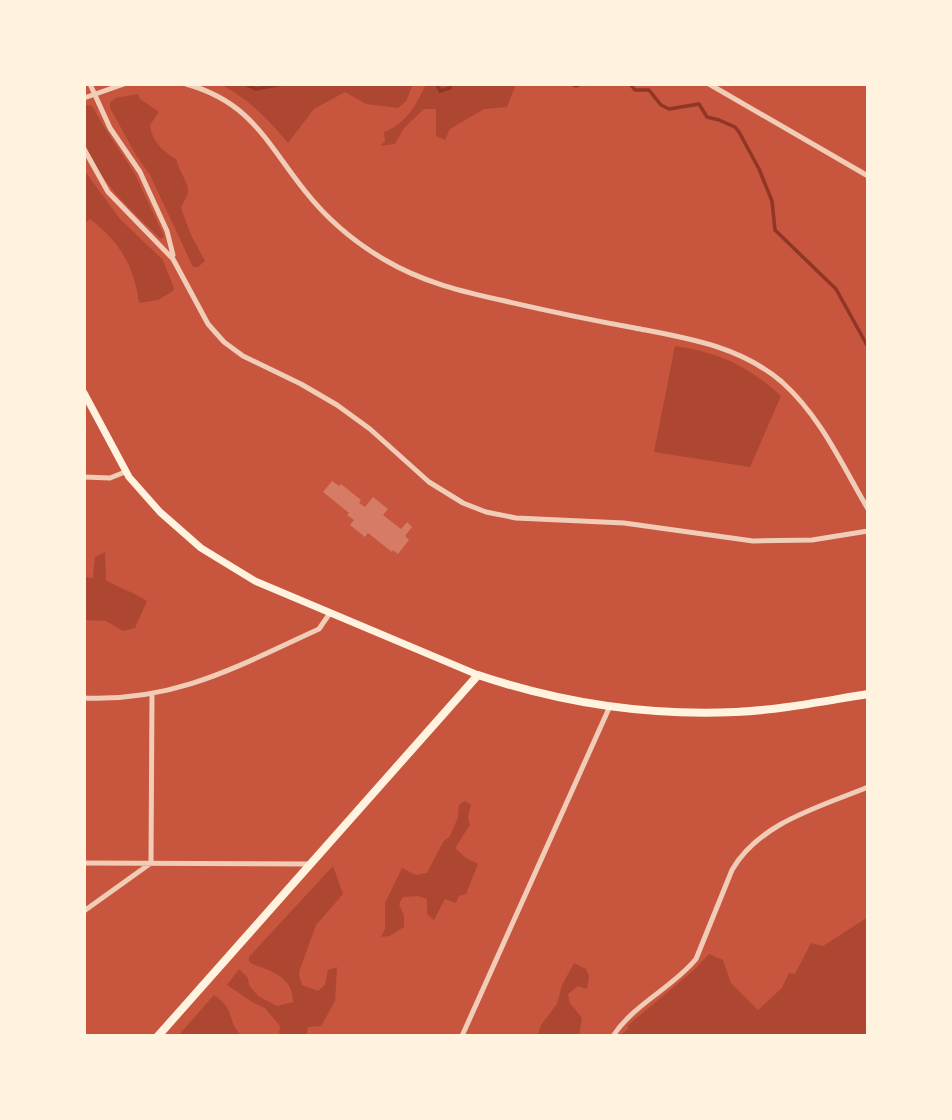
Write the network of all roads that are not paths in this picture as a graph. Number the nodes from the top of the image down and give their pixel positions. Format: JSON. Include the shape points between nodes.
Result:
{"nodes":[{"id":1,"x":90,"y":84,"type":"edge"},
{"id":2,"x":124,"y":84,"type":"edge"},
{"id":3,"x":186,"y":84,"type":"edge"},
{"id":4,"x":709,"y":84,"type":"edge"},
{"id":5,"x":94,"y":95,"type":"junction"},
{"id":6,"x":84,"y":98,"type":"edge"},
{"id":7,"x":84,"y":149,"type":"edge"},
{"id":8,"x":868,"y":176,"type":"edge"},
{"id":9,"x":173,"y":258,"type":"junction"},
{"id":10,"x":84,"y":393,"type":"edge"},
{"id":11,"x":125,"y":472,"type":"junction"},
{"id":12,"x":84,"y":477,"type":"edge"},
{"id":13,"x":868,"y":509,"type":"edge"},
{"id":14,"x":868,"y":531,"type":"edge"},
{"id":15,"x":330,"y":613,"type":"junction"},
{"id":16,"x":478,"y":675,"type":"junction"},
{"id":17,"x":868,"y":694,"type":"edge"},
{"id":18,"x":152,"y":695,"type":"junction"},
{"id":19,"x":84,"y":698,"type":"edge"},
{"id":20,"x":610,"y":706,"type":"junction"},
{"id":21,"x":868,"y":788,"type":"edge"},
{"id":22,"x":84,"y":863,"type":"edge"},
{"id":23,"x":151,"y":863,"type":"junction"},
{"id":24,"x":310,"y":864,"type":"junction"},
{"id":25,"x":84,"y":911,"type":"edge"},
{"id":26,"x":158,"y":1036,"type":"edge"},
{"id":27,"x":461,"y":1036,"type":"edge"},
{"id":28,"x":612,"y":1036,"type":"edge"}],
"edges":[{"from":1,"to":5,"type":"street"},
{"from":2,"to":5,"type":"street"},
{"from":3,"to":13,"type":"street","via":[[206,89],[240,110],[333,222],[372,253],[411,274],[468,293],[696,340],[755,363],[782,382],[812,414]]},
{"from":4,"to":8,"type":"street"},
{"from":5,"to":6,"type":"street"},
{"from":5,"to":9,"type":"street","via":[[140,172],[167,231]]},
{"from":7,"to":9,"type":"street","via":[[108,192]]},
{"from":9,"to":14,"type":"street","via":[[208,324],[228,346],[337,405],[434,486],[480,511],[516,518],[624,523],[753,541],[812,540]]},
{"from":10,"to":11,"type":"main road"},
{"from":11,"to":12,"type":"street","via":[[110,478]]},
{"from":11,"to":15,"type":"main road","via":[[160,512],[201,548],[248,577]]},
{"from":15,"to":16,"type":"main road"},
{"from":15,"to":18,"type":"street","via":[[319,629],[202,682]]},
{"from":16,"to":20,"type":"main road","via":[[548,696]]},
{"from":16,"to":24,"type":"main road"},
{"from":17,"to":20,"type":"main road","via":[[737,712]]},
{"from":18,"to":19,"type":"street"},
{"from":18,"to":23,"type":"street"},
{"from":20,"to":27,"type":"street"},
{"from":21,"to":28,"type":"street","via":[[778,825],[741,858],[696,959]]},
{"from":22,"to":23,"type":"street"},
{"from":23,"to":24,"type":"street"},
{"from":23,"to":25,"type":"street"},
{"from":24,"to":26,"type":"main road"}]}
